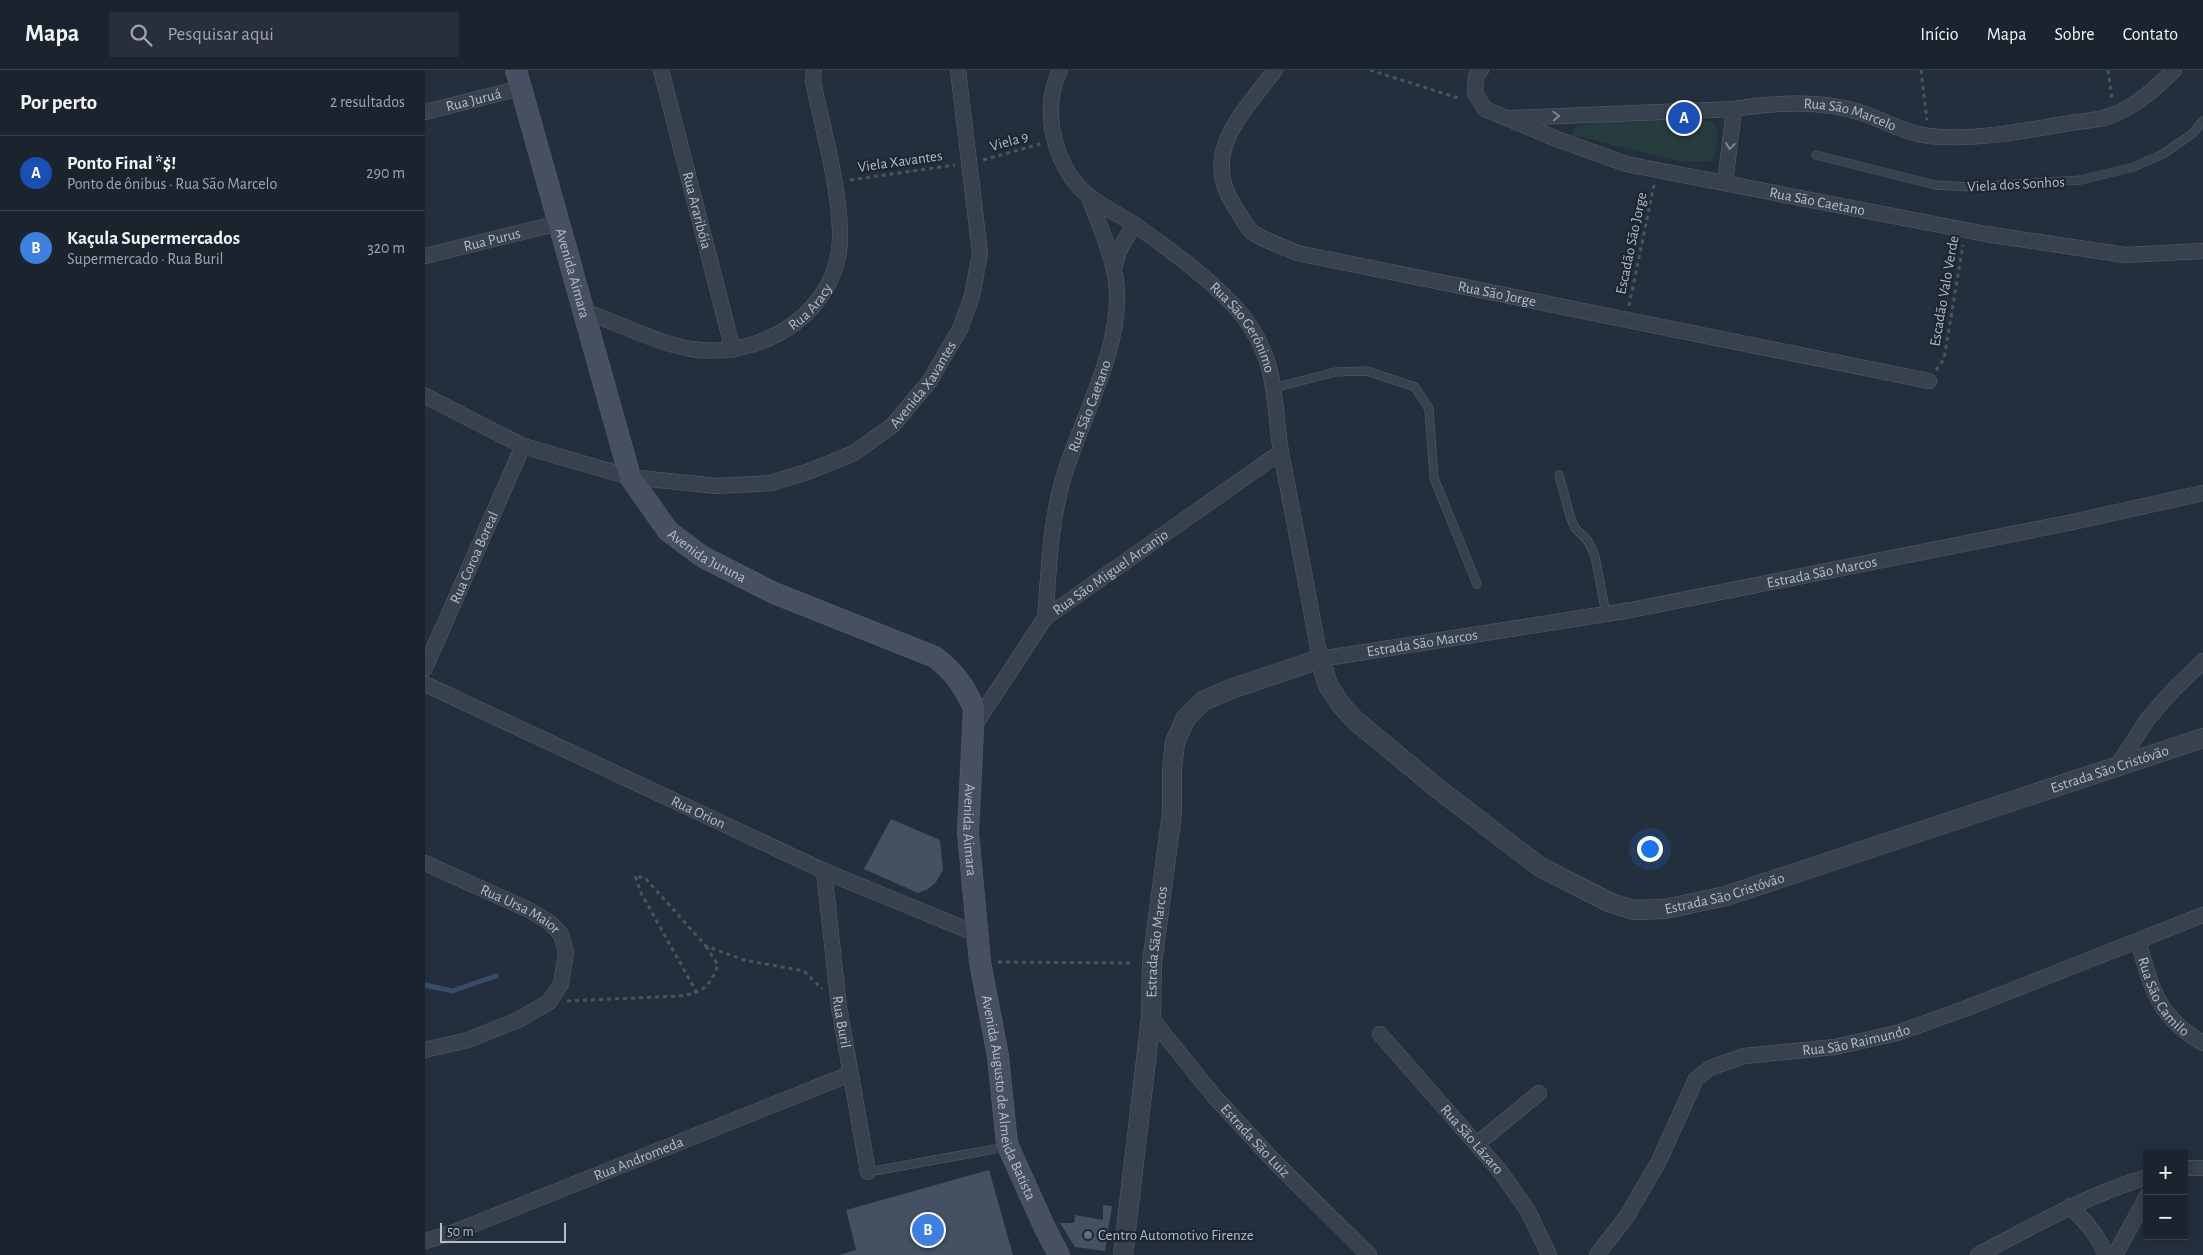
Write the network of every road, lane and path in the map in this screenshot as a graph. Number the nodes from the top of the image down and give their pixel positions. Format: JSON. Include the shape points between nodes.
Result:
{"nodes":[{"id":1,"x":661,"y":70,"type":"edge"},
{"id":2,"x":958,"y":70,"type":"edge"},
{"id":3,"x":1060,"y":70,"type":"edge"},
{"id":4,"x":1275,"y":70,"type":"edge"},
{"id":5,"x":1371,"y":70,"type":"edge"},
{"id":6,"x":1481,"y":70,"type":"edge"},
{"id":7,"x":1921,"y":70,"type":"edge"},
{"id":8,"x":2108,"y":70,"type":"edge"},
{"id":9,"x":2174,"y":70,"type":"edge"},
{"id":10,"x":812,"y":74,"type":"edge"},
{"id":11,"x":518,"y":79,"type":"edge"},
{"id":12,"x":1483,"y":106,"type":"junction"},
{"id":13,"x":1734,"y":109,"type":"junction"},
{"id":14,"x":425,"y":112,"type":"edge"},
{"id":15,"x":2114,"y":114,"type":"junction"},
{"id":16,"x":1507,"y":118,"type":"junction"},
{"id":17,"x":2203,"y":120,"type":"edge"},
{"id":18,"x":1929,"y":136,"type":"junction"},
{"id":19,"x":1055,"y":140,"type":"junction"},
{"id":20,"x":1816,"y":155,"type":"dead end"},
{"id":21,"x":969,"y":164,"type":"junction"},
{"id":22,"x":1657,"y":171,"type":"junction"},
{"id":23,"x":834,"y":182,"type":"junction"},
{"id":24,"x":1725,"y":183,"type":"junction"},
{"id":25,"x":1089,"y":197,"type":"junction"},
{"id":26,"x":559,"y":223,"type":"junction"},
{"id":27,"x":1133,"y":224,"type":"junction"},
{"id":28,"x":1966,"y":230,"type":"junction"},
{"id":29,"x":2203,"y":251,"type":"edge"},
{"id":30,"x":425,"y":256,"type":"edge"},
{"id":31,"x":1114,"y":268,"type":"junction"},
{"id":32,"x":584,"y":311,"type":"junction"},
{"id":33,"x":1627,"y":319,"type":"junction"},
{"id":34,"x":733,"y":350,"type":"junction"},
{"id":35,"x":1929,"y":381,"type":"joint"},
{"id":36,"x":1274,"y":388,"type":"junction"},
{"id":37,"x":425,"y":396,"type":"edge"},
{"id":38,"x":523,"y":446,"type":"junction"},
{"id":39,"x":1281,"y":452,"type":"junction"},
{"id":40,"x":1559,"y":475,"type":"dead end"},
{"id":41,"x":629,"y":476,"type":"junction"},
{"id":42,"x":2203,"y":493,"type":"edge"},
{"id":43,"x":1477,"y":584,"type":"dead end"},
{"id":44,"x":1606,"y":614,"type":"junction"},
{"id":45,"x":1045,"y":618,"type":"junction"},
{"id":46,"x":1320,"y":659,"type":"junction"},
{"id":47,"x":2203,"y":661,"type":"edge"},
{"id":48,"x":425,"y":668,"type":"edge"},
{"id":49,"x":425,"y":684,"type":"edge"},
{"id":50,"x":974,"y":726,"type":"junction"},
{"id":51,"x":2203,"y":738,"type":"edge"},
{"id":52,"x":2116,"y":768,"type":"junction"},
{"id":53,"x":425,"y":863,"type":"edge"},
{"id":54,"x":824,"y":871,"type":"junction"},
{"id":55,"x":2203,"y":915,"type":"edge"},
{"id":56,"x":977,"y":934,"type":"junction"},
{"id":57,"x":2137,"y":940,"type":"junction"},
{"id":58,"x":706,"y":946,"type":"junction"},
{"id":59,"x":980,"y":962,"type":"junction"},
{"id":60,"x":1152,"y":963,"type":"junction"},
{"id":61,"x":697,"y":993,"type":"junction"},
{"id":62,"x":549,"y":1002,"type":"junction"},
{"id":63,"x":839,"y":1007,"type":"junction"},
{"id":64,"x":1151,"y":1018,"type":"junction"},
{"id":65,"x":1380,"y":1034,"type":"dead end"},
{"id":66,"x":2203,"y":1044,"type":"edge"},
{"id":67,"x":425,"y":1050,"type":"edge"},
{"id":68,"x":850,"y":1074,"type":"junction"},
{"id":69,"x":1539,"y":1093,"type":"dead end"},
{"id":70,"x":1478,"y":1143,"type":"junction"},
{"id":71,"x":995,"y":1149,"type":"dead end"},
{"id":72,"x":2188,"y":1168,"type":"edge"},
{"id":73,"x":2203,"y":1168,"type":"edge"},
{"id":74,"x":868,"y":1172,"type":"joint"},
{"id":75,"x":2143,"y":1178,"type":"edge"},
{"id":76,"x":2143,"y":1203,"type":"edge"},
{"id":77,"x":2070,"y":1206,"type":"junction"},
{"id":78,"x":425,"y":1241,"type":"edge"},
{"id":79,"x":1059,"y":1255,"type":"edge"},
{"id":80,"x":1123,"y":1255,"type":"edge"},
{"id":81,"x":1369,"y":1255,"type":"edge"},
{"id":82,"x":1549,"y":1255,"type":"edge"},
{"id":83,"x":1597,"y":1255,"type":"edge"},
{"id":84,"x":1978,"y":1255,"type":"edge"},
{"id":85,"x":2106,"y":1255,"type":"edge"},
{"id":86,"x":2115,"y":1255,"type":"edge"}],
"edges":[{"from":1,"to":34,"type":"street","name":"Rua Araribóia"},
{"from":2,"to":21,"type":"street","name":"Avenida Xavantes"},
{"from":3,"to":19,"type":"street","name":"Rua São Gerônimo","via":[[1054,83],[1050,114]]},
{"from":4,"to":33,"type":"street","name":"Rua São Jorge","via":[[1229,132],[1222,150],[1223,184],[1252,231],[1297,253]]},
{"from":5,"to":12,"type":"path"},
{"from":6,"to":12,"type":"street","via":[[1475,93]]},
{"from":7,"to":18,"type":"path"},
{"from":8,"to":15,"type":"path"},
{"from":9,"to":15,"type":"street","name":"Rua São Marcelo","via":[[2156,88]]},
{"from":10,"to":23,"type":"street","name":"Rua Aracy"},
{"from":11,"to":14,"type":"street","name":"Rua Juruá"},
{"from":11,"to":26,"type":"main road","name":"Avenida Aimara"},
{"from":12,"to":16,"type":"street","name":"Rua São Caetano"},
{"from":16,"to":13,"type":"street","name":"Rua São Marcelo","one_way":true},
{"from":13,"to":18,"type":"street","name":"Rua São Marcelo","via":[[1764,104],[1807,103],[1839,107],[1896,128]]},
{"from":13,"to":24,"type":"street","one_way":true},
{"from":15,"to":18,"type":"street","name":"Rua São Marcelo","via":[[1999,134]]},
{"from":16,"to":22,"type":"street","name":"Rua São Caetano","via":[[1625,164]]},
{"from":17,"to":20,"type":"lane","name":"Viela dos Sonhos","via":[[2192,134],[2163,154],[2134,167],[2081,180],[1971,187],[1935,185]]},
{"from":19,"to":21,"type":"path","name":"Viela 9"},
{"from":19,"to":25,"type":"street","name":"Rua São Gerônimo","via":[[1074,181]]},
{"from":21,"to":23,"type":"path","name":"Viela Xavantes"},
{"from":21,"to":41,"type":"street","name":"Avenida Xavantes","via":[[980,253],[972,296],[960,329],[929,382],[893,425],[854,452],[771,483],[717,486]]},
{"from":22,"to":24,"type":"street","name":"Rua São Caetano"},
{"from":22,"to":33,"type":"path","name":"Escadão São Jorge"},
{"from":23,"to":34,"type":"street","name":"Rua Aracy","via":[[840,232],[836,261],[825,293],[807,315],[780,332],[751,346]]},
{"from":24,"to":28,"type":"street","name":"Rua São Caetano"},
{"from":25,"to":27,"type":"street","name":"Rua São Gerônimo"},
{"from":25,"to":31,"type":"street","name":"Rua São Caetano"},
{"from":26,"to":30,"type":"street","name":"Rua Purus"},
{"from":26,"to":32,"type":"main road","name":"Avenida Aimara"},
{"from":27,"to":31,"type":"street"},
{"from":27,"to":36,"type":"street","name":"Rua São Gerônimo","via":[[1217,287],[1241,314],[1269,361]]},
{"from":28,"to":29,"type":"street","name":"Rua São Caetano","via":[[2125,255]]},
{"from":28,"to":35,"type":"path","name":"Escadão Valo Verde","via":[[1944,359]]},
{"from":31,"to":45,"type":"street","name":"Rua São Caetano","via":[[1117,292],[1111,343],[1063,479],[1052,531]]},
{"from":32,"to":34,"type":"street","name":"Rua Aracy","via":[[691,348]]},
{"from":32,"to":41,"type":"main road","name":"Avenida Aimara"},
{"from":33,"to":35,"type":"street","name":"Rua São Jorge"},
{"from":36,"to":39,"type":"street","name":"Rua São Gerônimo"},
{"from":36,"to":43,"type":"lane","via":[[1335,372],[1367,371],[1415,387],[1429,409],[1434,478]]},
{"from":37,"to":38,"type":"street"},
{"from":38,"to":41,"type":"street"},
{"from":38,"to":48,"type":"street","name":"Rua Coroa Boreal"},
{"from":39,"to":45,"type":"street","name":"Rua São Miguel Arcanjo"},
{"from":39,"to":46,"type":"street","name":"Rua São Gerônimo"},
{"from":40,"to":44,"type":"lane","via":[[1575,528],[1589,541],[1595,556]]},
{"from":41,"to":50,"type":"main road","name":"Avenida Juruna","via":[[668,531],[703,558],[774,594],[935,656],[956,674],[966,691],[974,708]]},
{"from":42,"to":44,"type":"street","name":"Estrada São Marcos","via":[[2073,522]]},
{"from":44,"to":46,"type":"street","name":"Estrada São Marcos"},
{"from":45,"to":50,"type":"street","name":"Rua São Miguel Arcanjo"},
{"from":46,"to":52,"type":"street","name":"Estrada São Cristóvão","via":[[1328,685],[1341,705],[1437,788],[1540,867],[1611,903],[1634,910],[1665,909],[1726,896]]},
{"from":46,"to":60,"type":"street","name":"Estrada São Marcos","via":[[1203,701],[1185,718],[1175,742],[1172,812]]},
{"from":47,"to":52,"type":"street","via":[[2147,720]]},
{"from":49,"to":54,"type":"street","name":"Rua Orion"},
{"from":50,"to":56,"type":"main road","name":"Avenida Aimara","via":[[968,832]]},
{"from":51,"to":52,"type":"street","name":"Estrada São Cristóvão"},
{"from":53,"to":62,"type":"street","name":"Rua Ursa Maior","via":[[529,910],[561,934],[566,953],[561,984]]},
{"from":54,"to":56,"type":"street","name":"Rua Orion"},
{"from":54,"to":63,"type":"street","name":"Rua Buril"},
{"from":55,"to":57,"type":"street","name":"Rua São Raimundo"},
{"from":56,"to":59,"type":"main road","name":"Avenida Augusto de Almeida Batista"},
{"from":57,"to":66,"type":"street","name":"Rua São Camilo","via":[[2153,993],[2163,1009],[2180,1028]]},
{"from":57,"to":83,"type":"street","name":"Rua São Raimundo","via":[[1897,1033],[1835,1047],[1744,1056],[1710,1068],[1696,1079],[1659,1161],[1627,1216]]},
{"from":58,"to":61,"type":"path","via":[[718,965],[712,980]]},
{"from":58,"to":61,"type":"path","via":[[645,878],[635,876],[641,893]]},
{"from":58,"to":63,"type":"path","via":[[744,960],[804,971]]},
{"from":59,"to":60,"type":"path"},
{"from":59,"to":79,"type":"main road","name":"Avenida Augusto de Almeida Batista","via":[[998,1056],[1007,1144]]},
{"from":60,"to":64,"type":"street","name":"Estrada São Marcos"},
{"from":61,"to":62,"type":"path"},
{"from":62,"to":67,"type":"street","via":[[468,1040]]},
{"from":63,"to":68,"type":"street","name":"Rua Buril"},
{"from":64,"to":80,"type":"street","name":"Estrada São Marcos"},
{"from":64,"to":81,"type":"street","name":"Estrada São Luiz","via":[[1273,1160]]},
{"from":65,"to":70,"type":"street","name":"Rua São Lázaro"},
{"from":68,"to":74,"type":"street","name":"Rua Buril"},
{"from":68,"to":78,"type":"street","name":"Rua Andromeda"},
{"from":69,"to":70,"type":"street"},
{"from":70,"to":82,"type":"street","name":"Rua São Lázaro","via":[[1516,1192]]},
{"from":71,"to":74,"type":"lane"},
{"from":72,"to":73,"type":"street"},
{"from":75,"to":77,"type":"street"},
{"from":76,"to":86,"type":"street"},
{"from":77,"to":84,"type":"street"},
{"from":77,"to":85,"type":"street","via":[[2087,1222]]}]}
